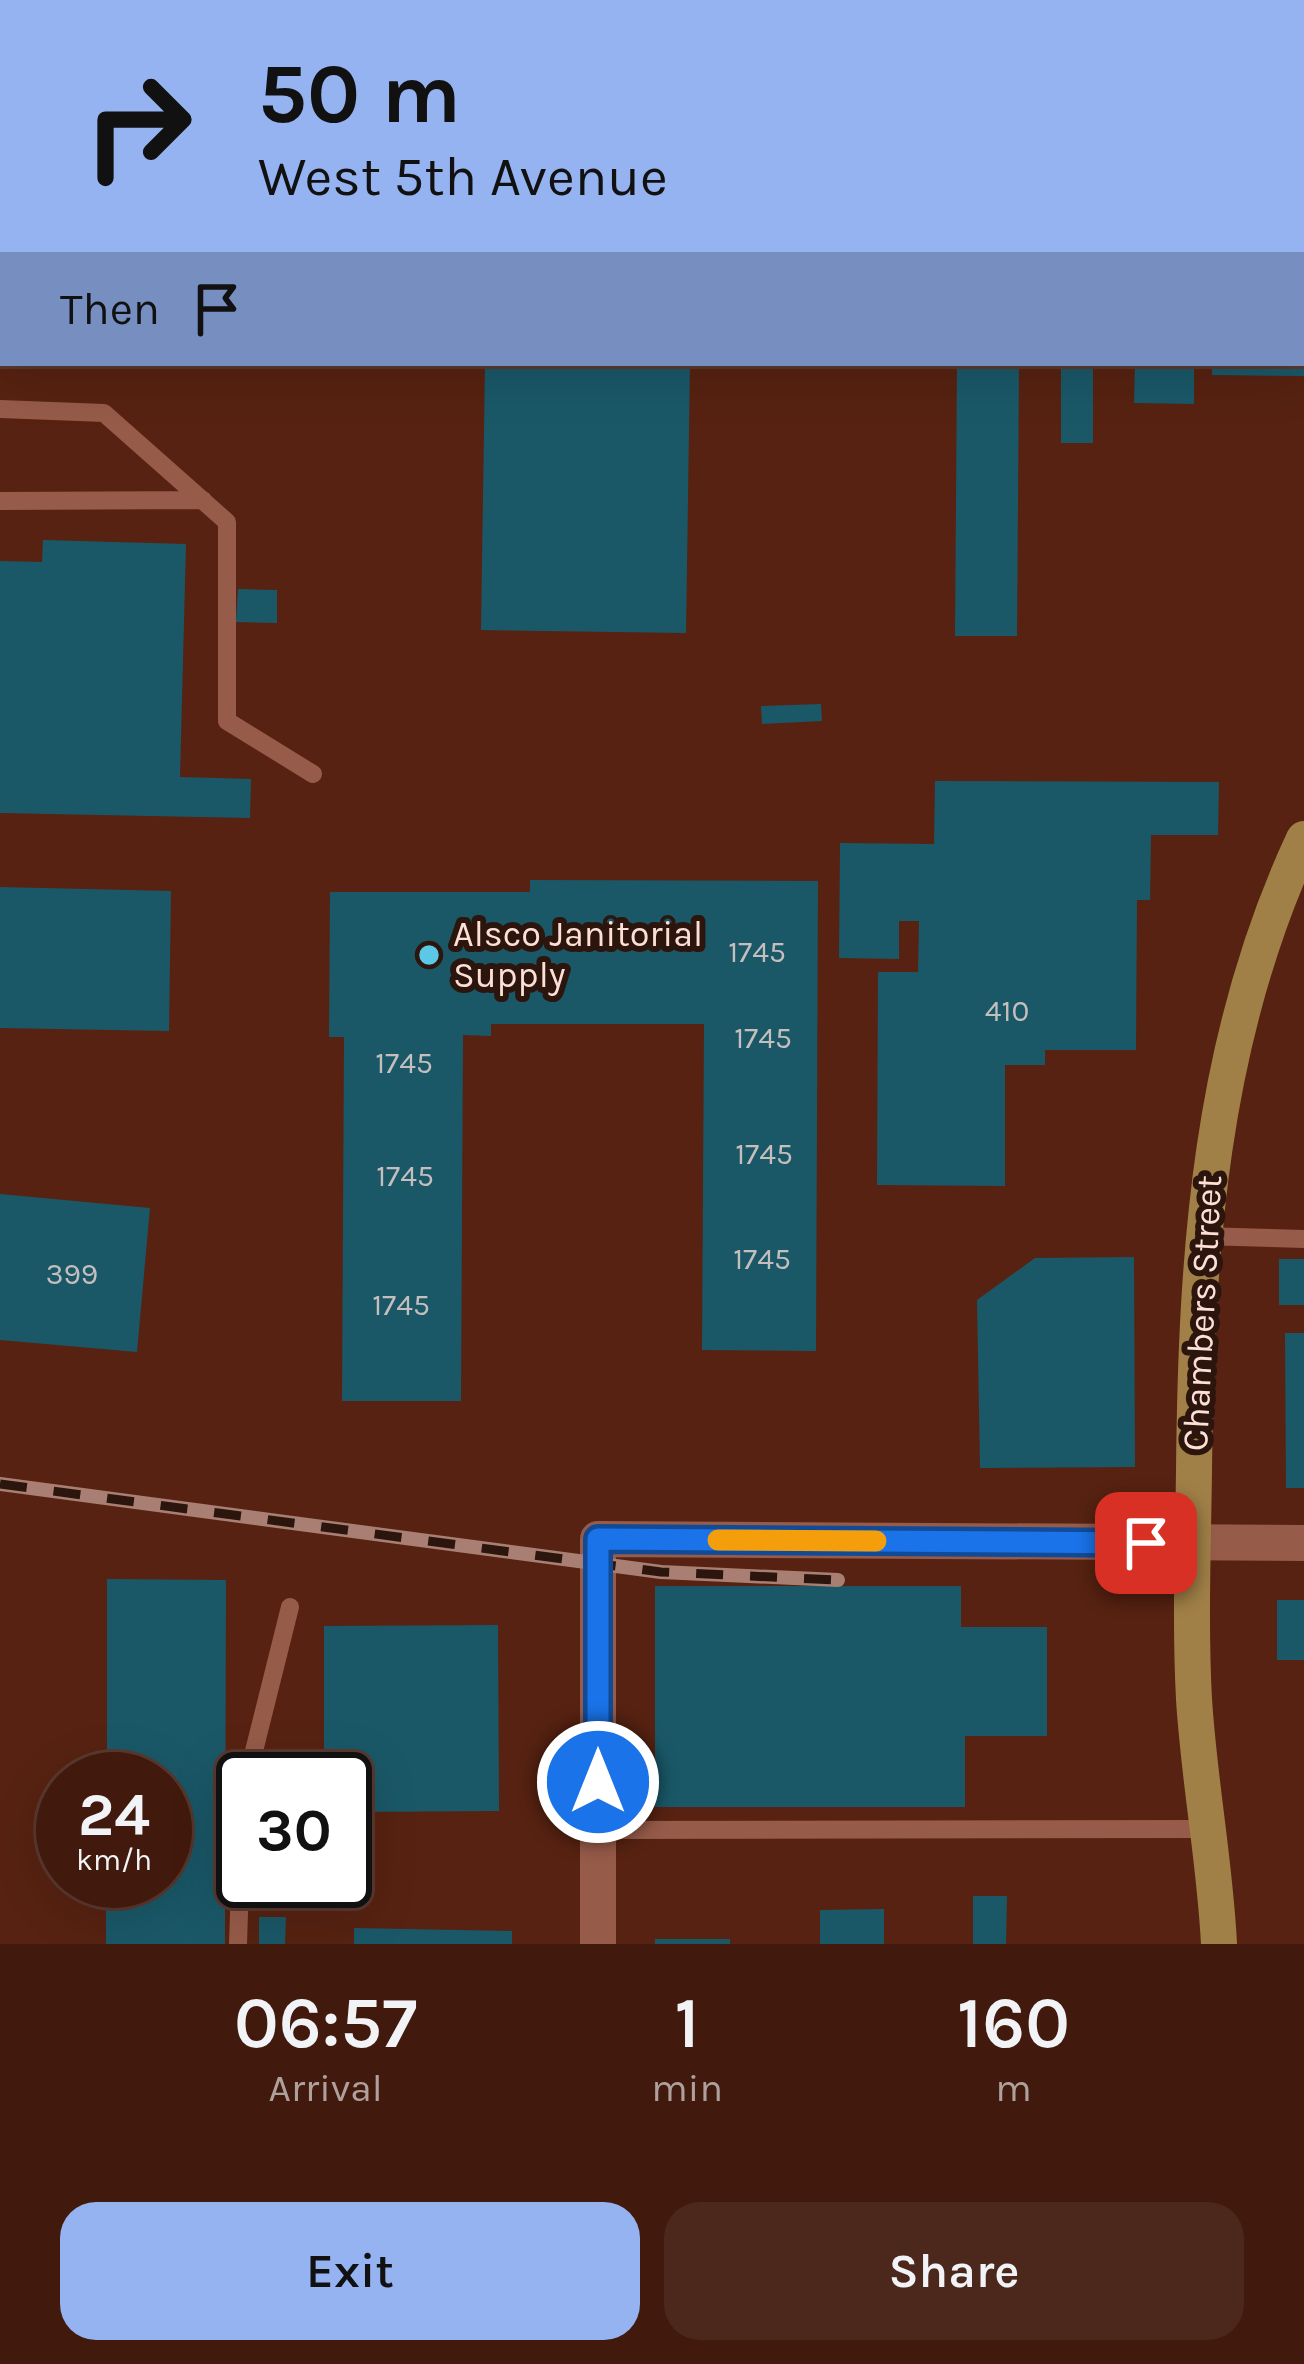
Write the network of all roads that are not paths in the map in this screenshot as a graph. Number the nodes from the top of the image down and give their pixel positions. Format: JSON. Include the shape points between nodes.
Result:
{"nodes":[{"id":1,"x":0,"y":409,"type":"edge"},
{"id":2,"x":203,"y":500,"type":"junction"},
{"id":3,"x":0,"y":501,"type":"edge"},
{"id":4,"x":314,"y":774,"type":"dead end"},
{"id":5,"x":1304,"y":839,"type":"edge"},
{"id":6,"x":1202,"y":1236,"type":"junction"},
{"id":7,"x":1304,"y":1239,"type":"edge"},
{"id":8,"x":1304,"y":1543,"type":"edge"},
{"id":9,"x":1193,"y":1544,"type":"junction"},
{"id":10,"x":290,"y":1607,"type":"dead end"},
{"id":11,"x":254,"y":1752,"type":"edge"},
{"id":12,"x":1206,"y":1829,"type":"junction"},
{"id":13,"x":598,"y":1830,"type":"junction"},
{"id":14,"x":239,"y":1908,"type":"edge"},
{"id":15,"x":238,"y":1944,"type":"edge"},
{"id":16,"x":598,"y":1944,"type":"edge"},
{"id":17,"x":1219,"y":1944,"type":"edge"}],
"edges":[{"from":1,"to":2,"type":"lane","via":[[104,413]]},
{"from":2,"to":3,"type":"lane"},
{"from":2,"to":4,"type":"lane","via":[[227,522],[227,721]]},
{"from":5,"to":6,"type":"main road","name":"Chambers Street","via":[[1229,1059]]},
{"from":6,"to":7,"type":"lane"},
{"from":6,"to":9,"type":"main road","name":"Chambers Street"},
{"from":8,"to":9,"type":"street"},
{"from":9,"to":12,"type":"main road","name":"Chambers Street"},
{"from":9,"to":13,"type":"street","via":[[598,1539]]},
{"from":10,"to":11,"type":"lane"},
{"from":12,"to":13,"type":"lane"},
{"from":12,"to":17,"type":"main road","name":"Chambers Street"},
{"from":13,"to":16,"type":"street"},
{"from":14,"to":15,"type":"lane"}]}
